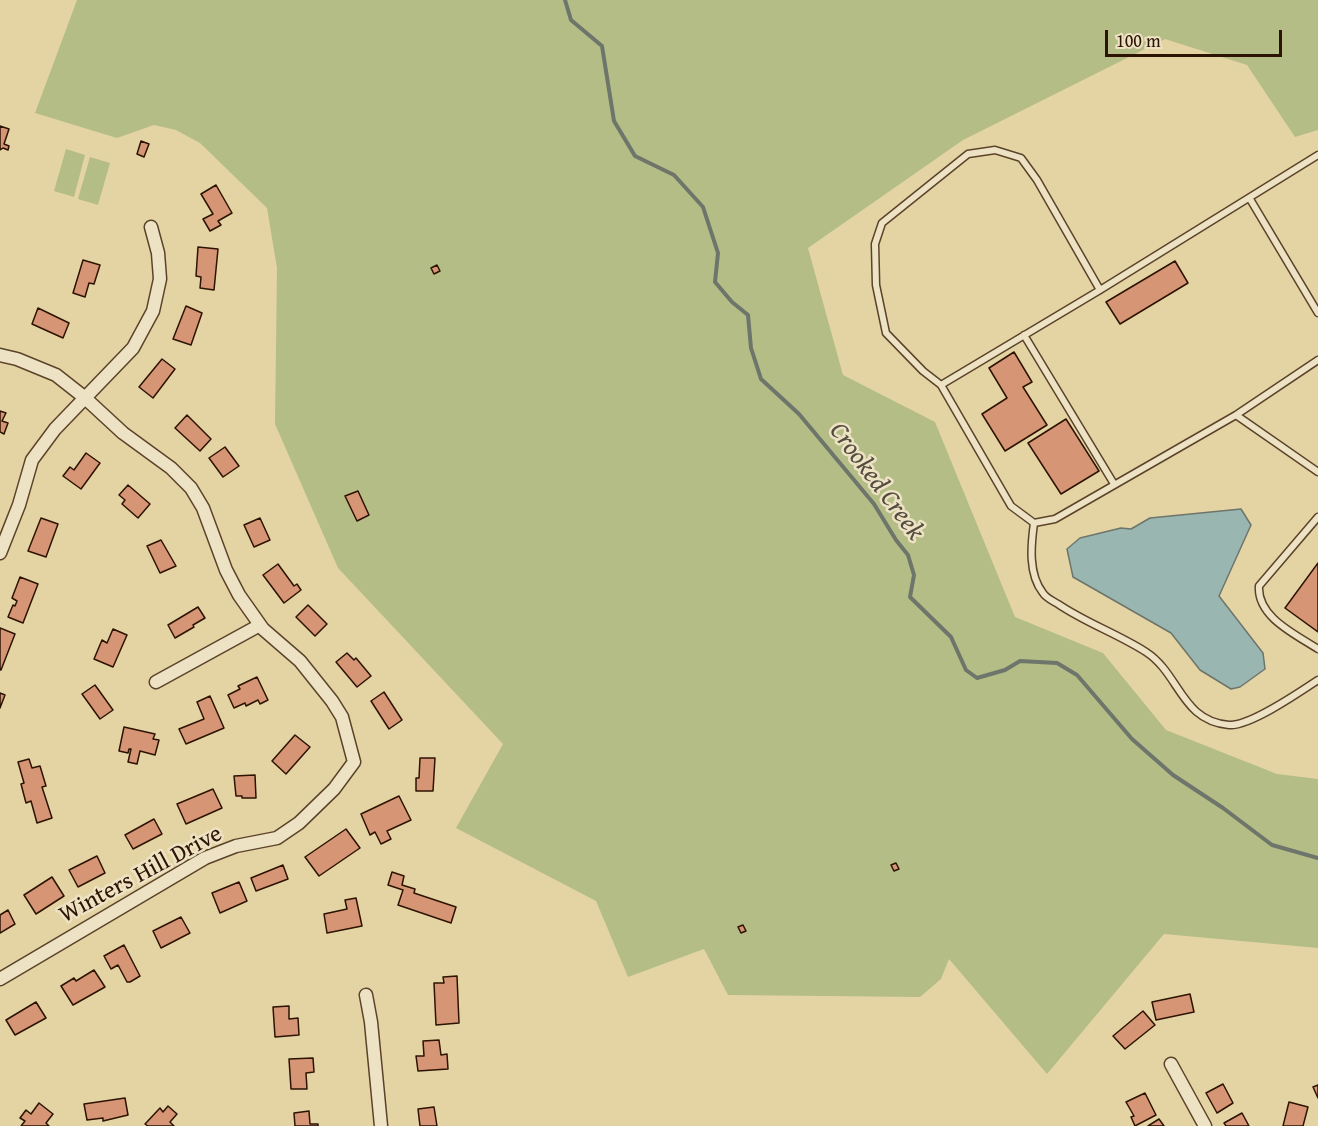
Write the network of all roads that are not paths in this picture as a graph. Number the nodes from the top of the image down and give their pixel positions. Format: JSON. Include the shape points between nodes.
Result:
{"nodes":[{"id":1,"x":1318,"y":155,"type":"edge"},
{"id":2,"x":1250,"y":199,"type":"junction"},
{"id":3,"x":151,"y":227,"type":"dead end"},
{"id":4,"x":1100,"y":290,"type":"junction"},
{"id":5,"x":1318,"y":313,"type":"edge"},
{"id":6,"x":1024,"y":335,"type":"junction"},
{"id":7,"x":0,"y":355,"type":"edge"},
{"id":8,"x":1318,"y":360,"type":"edge"},
{"id":9,"x":940,"y":385,"type":"junction"},
{"id":10,"x":84,"y":397,"type":"junction"},
{"id":11,"x":1236,"y":415,"type":"junction"},
{"id":12,"x":1318,"y":472,"type":"edge"},
{"id":13,"x":1114,"y":484,"type":"junction"},
{"id":14,"x":1318,"y":517,"type":"edge"},
{"id":15,"x":1034,"y":522,"type":"junction"},
{"id":16,"x":0,"y":553,"type":"edge"},
{"id":17,"x":260,"y":624,"type":"junction"},
{"id":18,"x":1318,"y":649,"type":"edge"},
{"id":19,"x":1318,"y":680,"type":"edge"},
{"id":20,"x":156,"y":682,"type":"dead end"},
{"id":21,"x":0,"y":979,"type":"edge"},
{"id":22,"x":366,"y":995,"type":"dead end"},
{"id":23,"x":1171,"y":1064,"type":"dead end"},
{"id":24,"x":381,"y":1126,"type":"edge"},
{"id":25,"x":1205,"y":1126,"type":"edge"}],
"edges":[{"from":1,"to":2,"type":"lane"},
{"from":2,"to":4,"type":"lane"},
{"from":2,"to":5,"type":"lane"},
{"from":3,"to":10,"type":"street","via":[[160,279],[153,311],[133,348]]},
{"from":4,"to":6,"type":"lane"},
{"from":4,"to":9,"type":"lane","via":[[1021,158],[995,150],[968,154],[882,223],[875,244],[876,285],[886,333]]},
{"from":6,"to":9,"type":"lane"},
{"from":6,"to":13,"type":"lane"},
{"from":7,"to":10,"type":"street","name":"Winters Hill Drive","via":[[56,375]]},
{"from":8,"to":11,"type":"lane"},
{"from":9,"to":15,"type":"lane","via":[[1011,506]]},
{"from":10,"to":16,"type":"street","via":[[32,460]]},
{"from":10,"to":17,"type":"street","name":"Winters Hill Drive","via":[[191,488],[203,508],[226,570]]},
{"from":11,"to":12,"type":"lane"},
{"from":11,"to":13,"type":"lane"},
{"from":13,"to":15,"type":"lane","via":[[1055,519]]},
{"from":14,"to":18,"type":"lane","via":[[1259,586],[1258,595],[1279,624]]},
{"from":15,"to":19,"type":"lane","via":[[1034,578],[1044,595],[1148,653],[1164,669],[1184,701],[1203,718],[1230,726],[1247,722]]},
{"from":17,"to":20,"type":"street"},
{"from":17,"to":21,"type":"street","name":"Winters Hill Drive","via":[[300,661],[332,700],[342,717],[354,762],[313,810],[277,837],[205,858]]},
{"from":22,"to":24,"type":"street"},
{"from":23,"to":25,"type":"street"}]}
